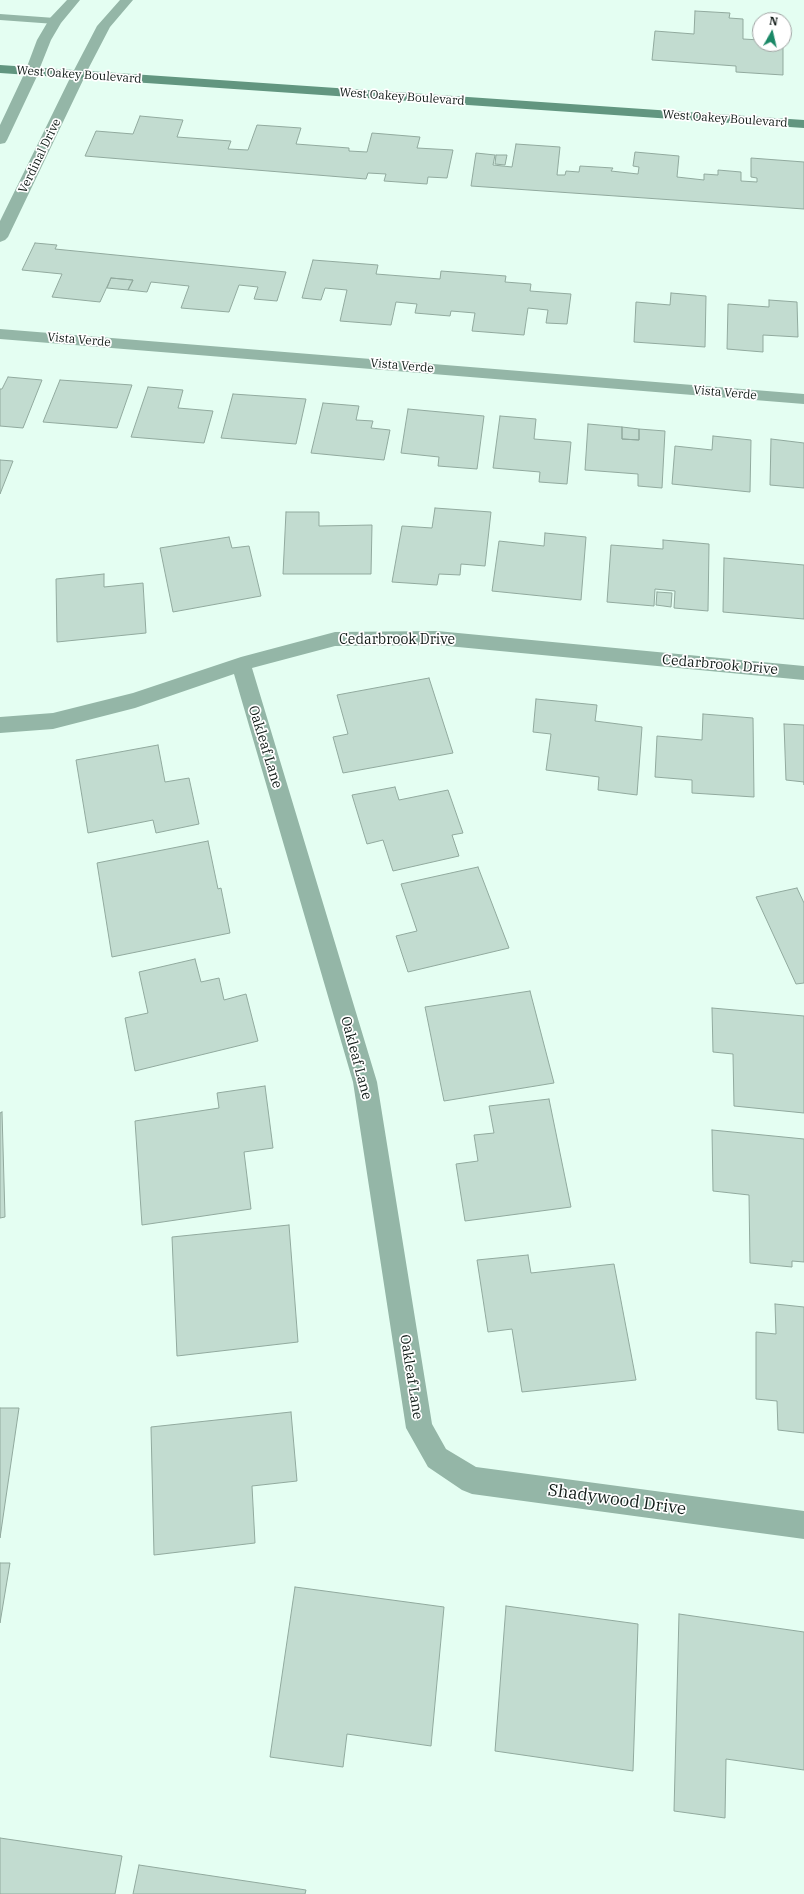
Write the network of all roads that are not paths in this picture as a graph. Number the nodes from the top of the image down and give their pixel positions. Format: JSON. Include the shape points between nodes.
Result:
{"nodes":[{"id":1,"x":74,"y":0,"type":"edge"},
{"id":2,"x":127,"y":0,"type":"edge"},
{"id":3,"x":0,"y":17,"type":"edge"},
{"id":4,"x":55,"y":21,"type":"junction"},
{"id":5,"x":0,"y":69,"type":"edge"},
{"id":6,"x":32,"y":72,"type":"junction"},
{"id":7,"x":79,"y":74,"type":"junction"},
{"id":8,"x":804,"y":124,"type":"edge"},
{"id":9,"x":0,"y":140,"type":"edge"},
{"id":10,"x":0,"y":238,"type":"edge"},
{"id":11,"x":0,"y":334,"type":"edge"},
{"id":12,"x":804,"y":399,"type":"edge"},
{"id":13,"x":241,"y":664,"type":"junction"},
{"id":14,"x":804,"y":673,"type":"edge"},
{"id":15,"x":0,"y":725,"type":"edge"},
{"id":16,"x":437,"y":1458,"type":"joint"},
{"id":17,"x":804,"y":1525,"type":"edge"}],
"edges":[{"from":1,"to":4,"type":"street"},
{"from":2,"to":7,"type":"street","name":"Verdinal Drive","via":[[104,26]]},
{"from":3,"to":4,"type":"lane"},
{"from":4,"to":6,"type":"street","via":[[44,40]]},
{"from":5,"to":6,"type":"main road","name":"West Oakey Boulevard"},
{"from":6,"to":7,"type":"main road","name":"West Oakey Boulevard"},
{"from":6,"to":9,"type":"street"},
{"from":7,"to":8,"type":"main road","name":"West Oakey Boulevard"},
{"from":7,"to":10,"type":"street","name":"Verdinal Drive"},
{"from":11,"to":12,"type":"street","name":"Vista Verde"},
{"from":13,"to":14,"type":"street","name":"Cedarbrook Drive","via":[[335,639],[437,638]]},
{"from":13,"to":15,"type":"street","name":"Cedarbrook Drive","via":[[128,702],[54,721]]},
{"from":13,"to":16,"type":"street","name":"Oakleaf Lane","via":[[365,1082],[419,1428]]},
{"from":16,"to":17,"type":"street","name":"Shadywood Drive","via":[[472,1480]]}]}
